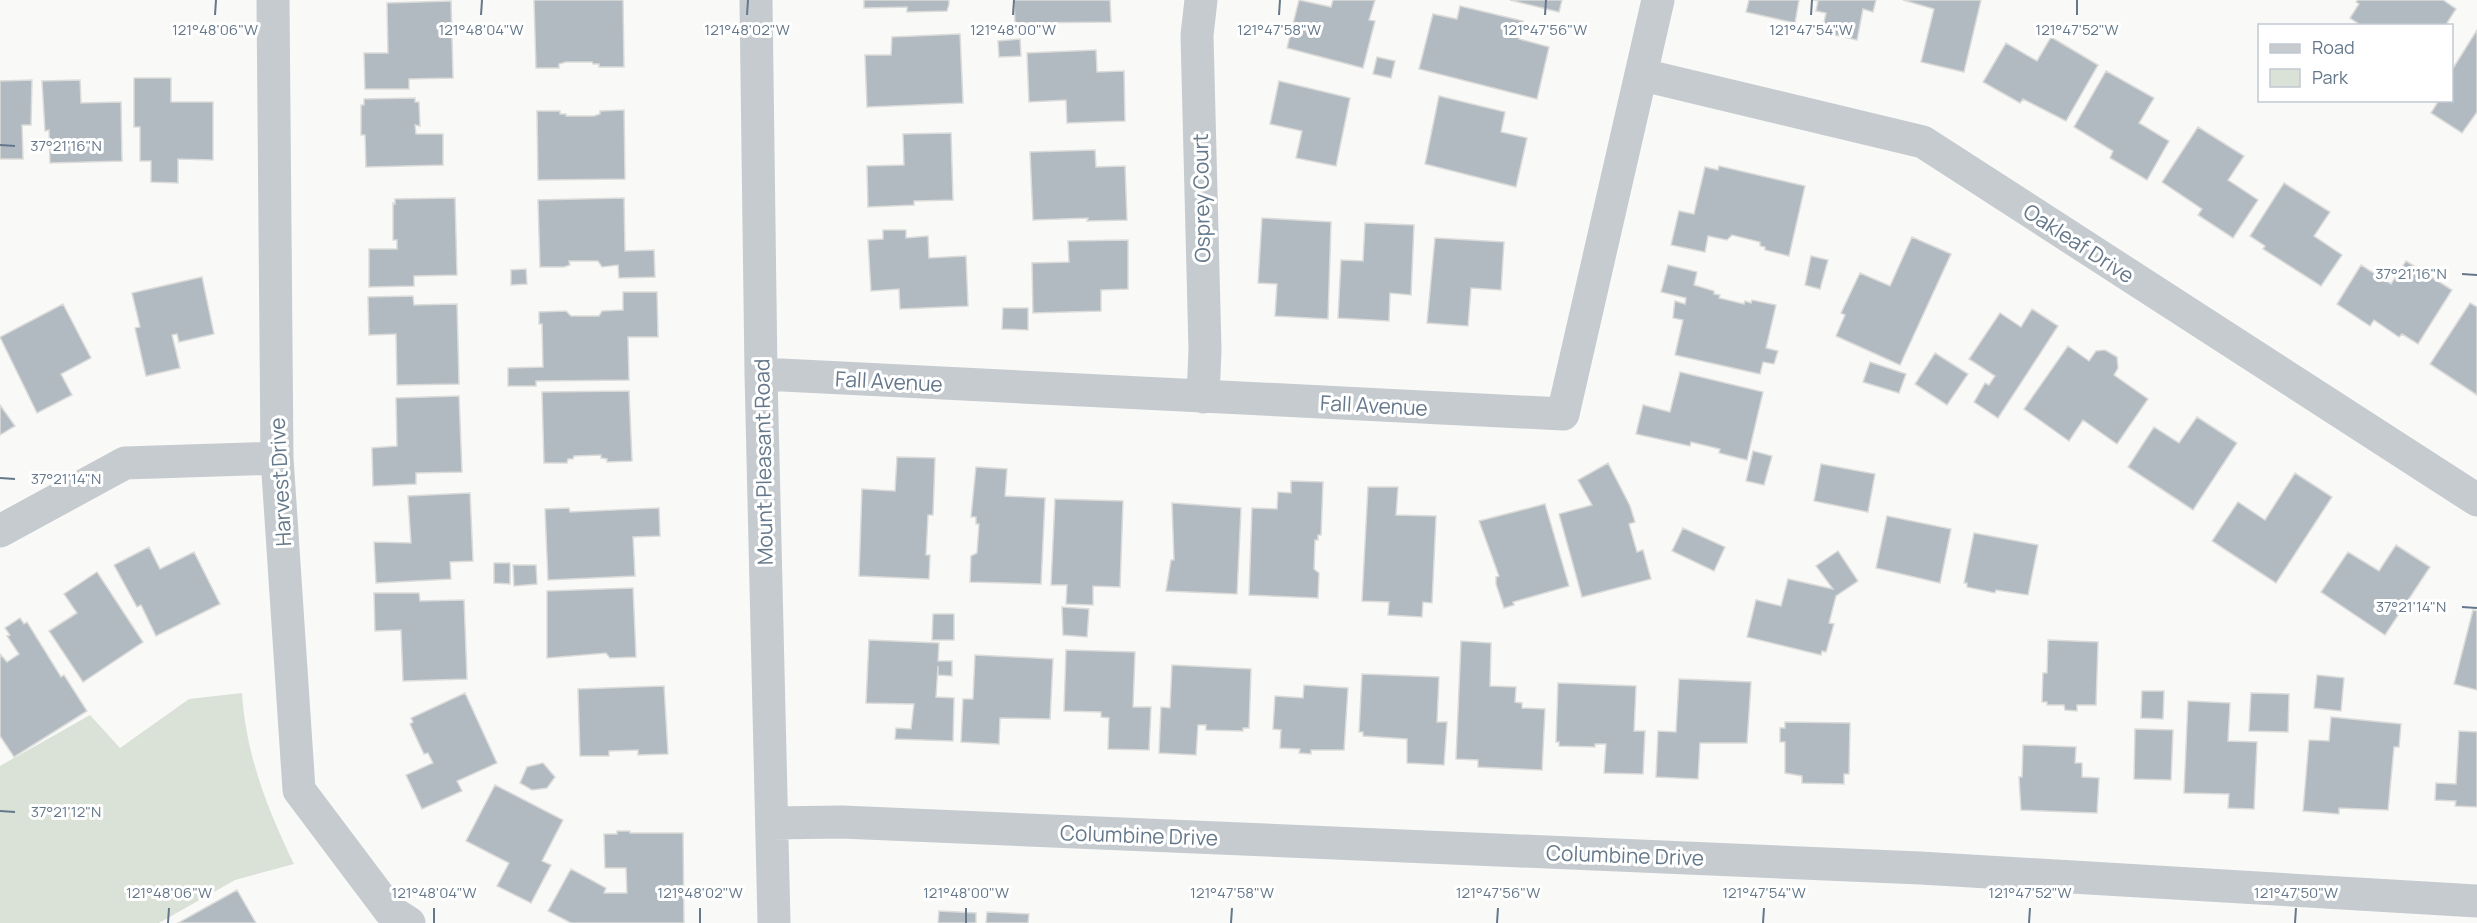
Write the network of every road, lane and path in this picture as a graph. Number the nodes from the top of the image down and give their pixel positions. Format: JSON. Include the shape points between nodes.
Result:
{"nodes":[{"id":1,"x":273,"y":0,"type":"edge"},
{"id":2,"x":756,"y":0,"type":"edge"},
{"id":3,"x":1202,"y":0,"type":"edge"},
{"id":4,"x":1658,"y":0,"type":"edge"},
{"id":5,"x":1643,"y":75,"type":"junction"},
{"id":6,"x":761,"y":374,"type":"junction"},
{"id":7,"x":1203,"y":397,"type":"junction"},
{"id":8,"x":277,"y":458,"type":"junction"},
{"id":9,"x":2477,"y":500,"type":"edge"},
{"id":10,"x":0,"y":531,"type":"edge"},
{"id":11,"x":772,"y":823,"type":"junction"},
{"id":12,"x":2477,"y":901,"type":"edge"},
{"id":13,"x":409,"y":923,"type":"edge"},
{"id":14,"x":774,"y":923,"type":"edge"}],
"edges":[{"from":1,"to":8,"type":"street","name":"Harvest Drive"},
{"from":2,"to":6,"type":"street","name":"Mount Pleasant Road"},
{"from":3,"to":7,"type":"street","name":"Osprey Court","via":[[1197,34]]},
{"from":4,"to":5,"type":"street","name":"Fall Avenue"},
{"from":5,"to":7,"type":"street","name":"Fall Avenue","via":[[1563,414]]},
{"from":5,"to":9,"type":"street","name":"Oakleaf Drive","via":[[1923,142]]},
{"from":6,"to":7,"type":"street","name":"Fall Avenue"},
{"from":6,"to":11,"type":"street","name":"Mount Pleasant Road"},
{"from":8,"to":10,"type":"street","via":[[125,463]]},
{"from":8,"to":13,"type":"street","name":"Harvest Drive","via":[[299,790],[390,911]]},
{"from":11,"to":12,"type":"street","name":"Columbine Drive","via":[[854,823],[1908,867]]},
{"from":11,"to":14,"type":"street","name":"Mount Pleasant Road"}]}
